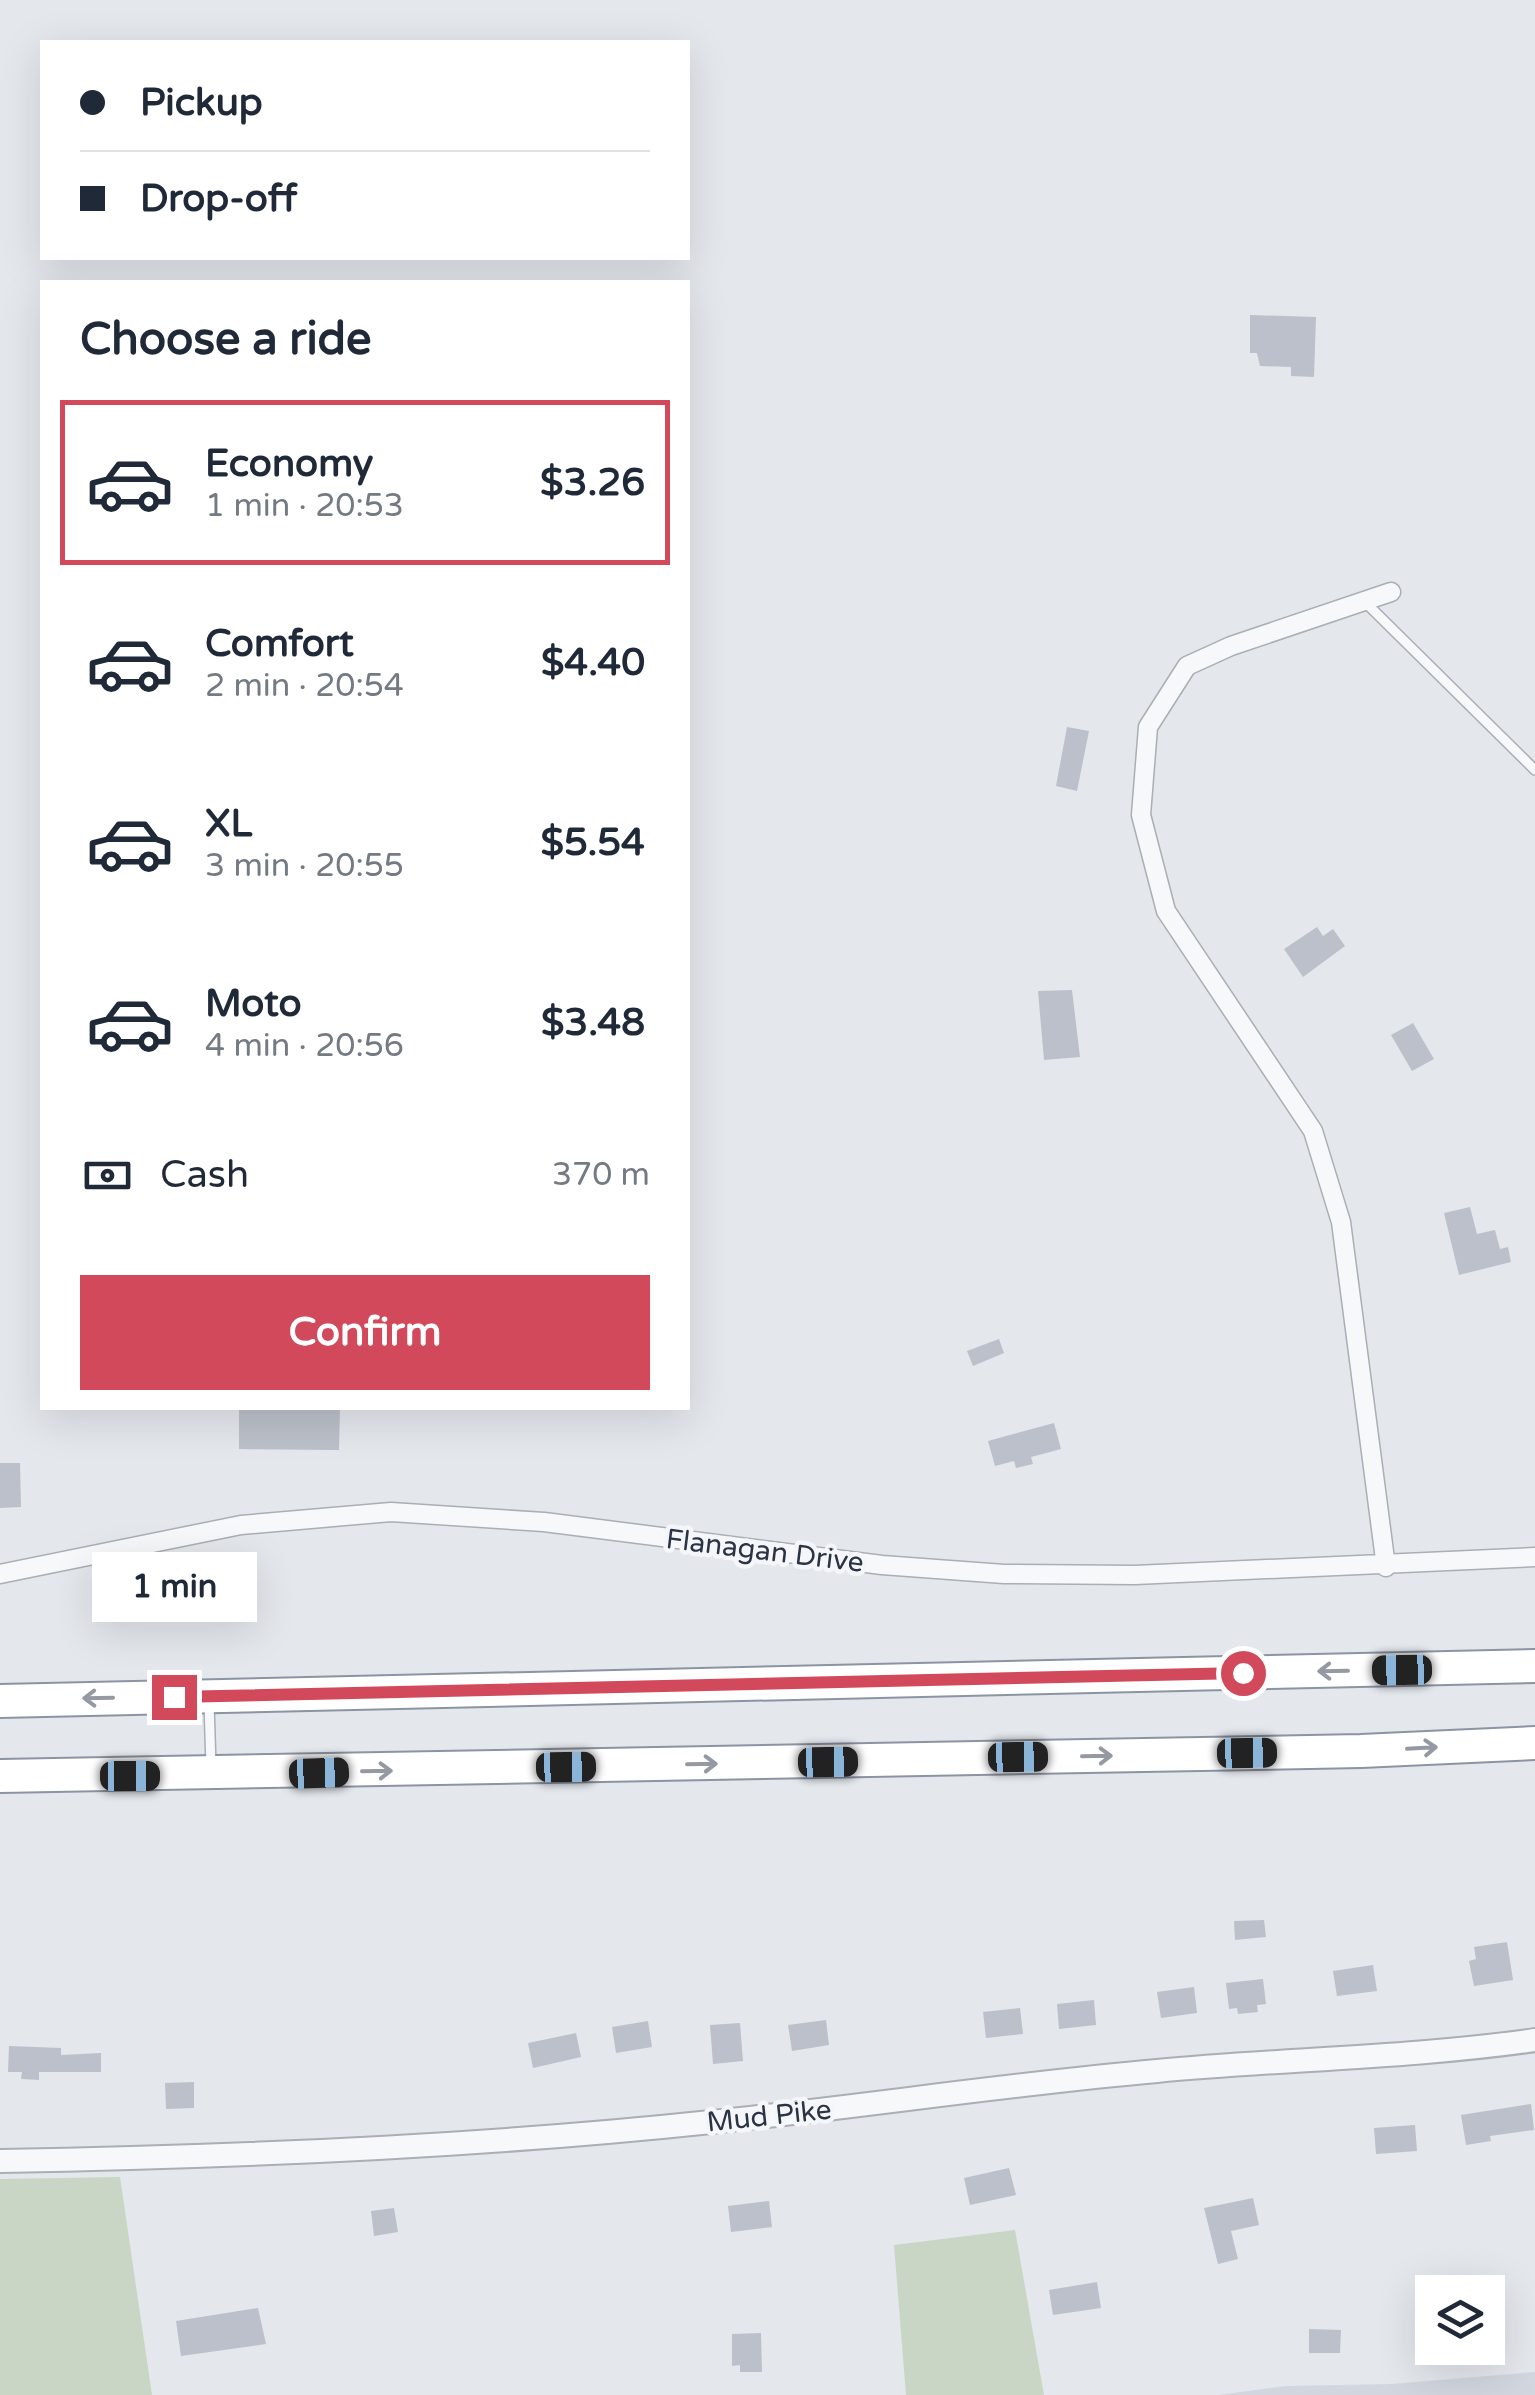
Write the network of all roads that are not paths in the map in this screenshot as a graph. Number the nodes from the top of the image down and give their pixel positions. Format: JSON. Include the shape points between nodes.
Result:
{"nodes":[{"id":1,"x":1391,"y":592,"type":"dead end"},
{"id":2,"x":1364,"y":601,"type":"junction"},
{"id":3,"x":1535,"y":770,"type":"edge"},
{"id":4,"x":1535,"y":1557,"type":"edge"},
{"id":5,"x":1386,"y":1566,"type":"junction"},
{"id":6,"x":0,"y":1574,"type":"edge"},
{"id":7,"x":1535,"y":1666,"type":"edge"},
{"id":8,"x":208,"y":1696,"type":"junction"},
{"id":9,"x":0,"y":1701,"type":"edge"},
{"id":10,"x":1535,"y":1743,"type":"edge"},
{"id":11,"x":211,"y":1775,"type":"junction"},
{"id":12,"x":0,"y":1776,"type":"edge"},
{"id":13,"x":1535,"y":2040,"type":"edge"},
{"id":14,"x":0,"y":2162,"type":"edge"}],
"edges":[{"from":1,"to":2,"type":"street"},
{"from":2,"to":3,"type":"lane"},
{"from":2,"to":5,"type":"street","via":[[1187,666],[1148,727],[1141,814],[1166,911],[1313,1131],[1341,1222]]},
{"from":4,"to":5,"type":"street","name":"Flanagan Drive"},
{"from":5,"to":6,"type":"street","name":"Flanagan Drive","via":[[1004,1574],[544,1522],[391,1512],[241,1525]]},
{"from":7,"to":8,"type":"highway","one_way":true},
{"from":8,"to":9,"type":"highway","one_way":true},
{"from":8,"to":11,"type":"lane"},
{"from":11,"to":10,"type":"highway","one_way":true},
{"from":11,"to":12,"type":"highway"},
{"from":13,"to":14,"type":"street","name":"Mud Pike","via":[[1440,2054],[1158,2071],[708,2123],[149,2159]]}]}
